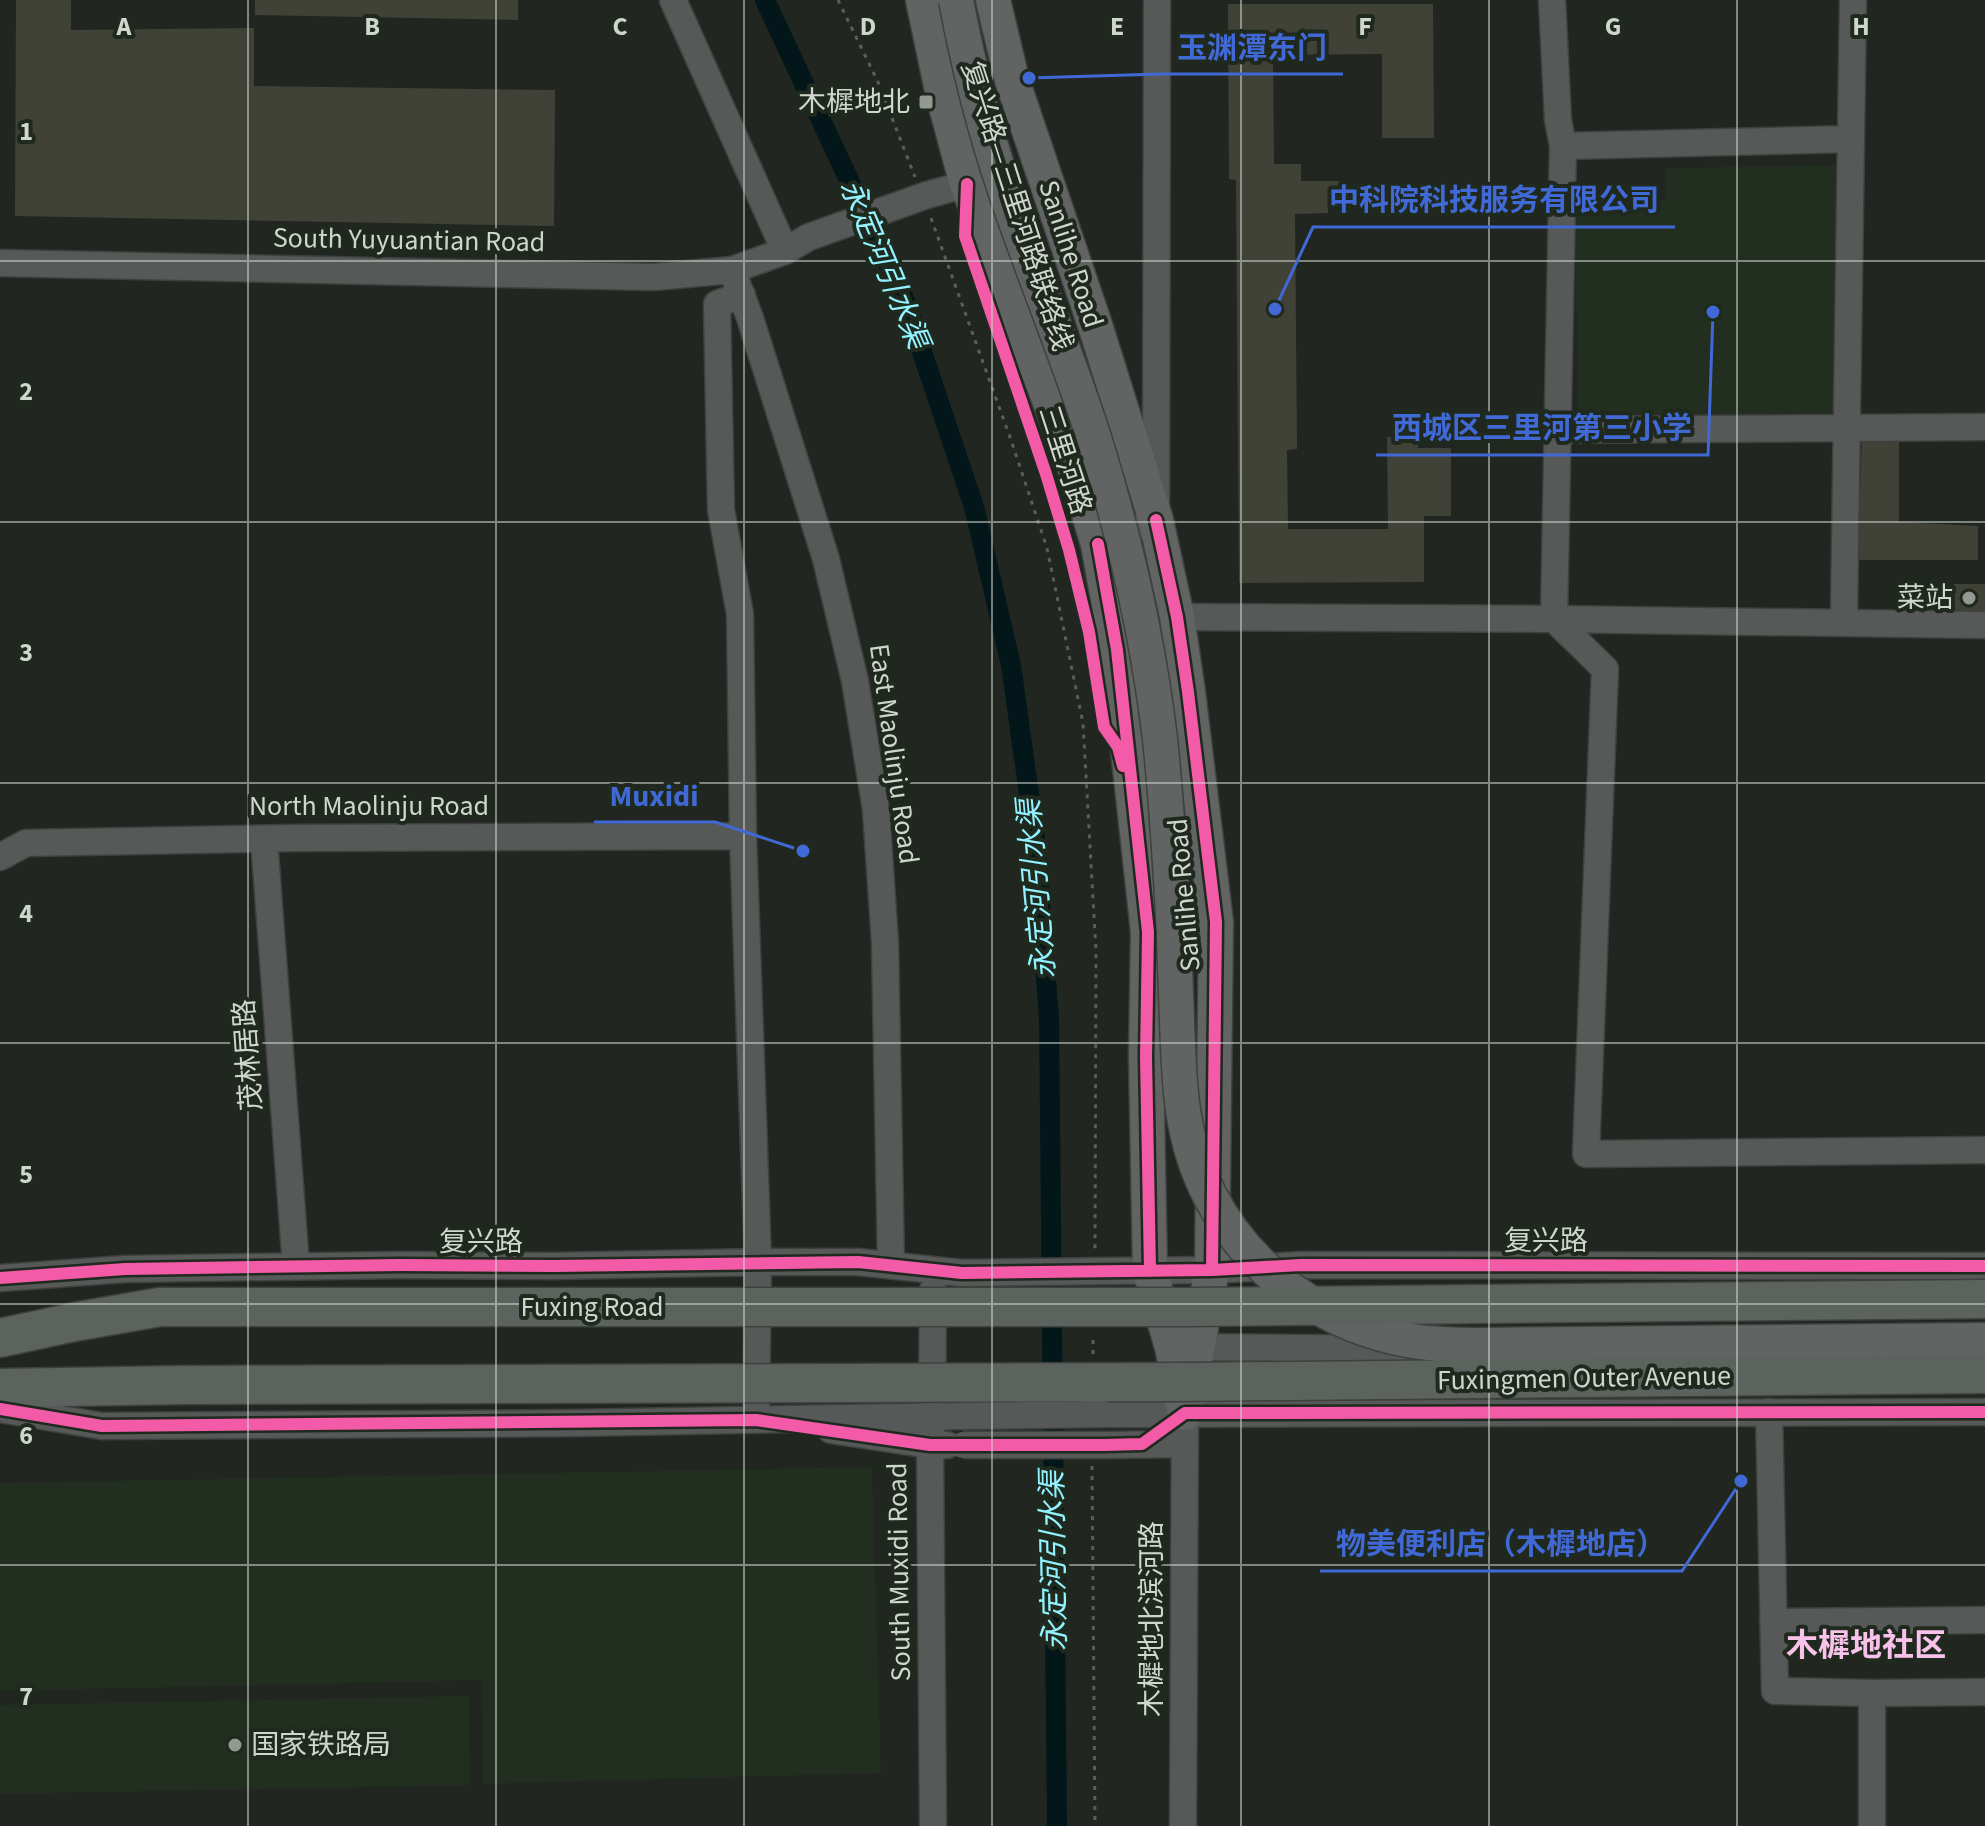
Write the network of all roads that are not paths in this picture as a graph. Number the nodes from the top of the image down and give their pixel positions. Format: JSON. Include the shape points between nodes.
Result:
{"nodes":[{"id":1,"x":673,"y":0,"type":"edge"},
{"id":2,"x":923,"y":0,"type":"edge"},
{"id":3,"x":956,"y":0,"type":"edge"},
{"id":4,"x":993,"y":0,"type":"edge"},
{"id":5,"x":1157,"y":0,"type":"edge"},
{"id":6,"x":1552,"y":0,"type":"edge"},
{"id":7,"x":1853,"y":0,"type":"edge"},
{"id":8,"x":1851,"y":139,"type":"junction"},
{"id":9,"x":1563,"y":146,"type":"junction"},
{"id":10,"x":967,"y":184,"type":"junction"},
{"id":11,"x":785,"y":251,"type":"junction"},
{"id":12,"x":0,"y":263,"type":"edge"},
{"id":13,"x":732,"y":270,"type":"junction"},
{"id":14,"x":742,"y":295,"type":"junction"},
{"id":15,"x":1985,"y":427,"type":"edge"},
{"id":16,"x":1558,"y":430,"type":"junction"},
{"id":17,"x":1156,"y":520,"type":"junction"},
{"id":18,"x":1098,"y":544,"type":"junction"},
{"id":19,"x":1844,"y":615,"type":"dead end"},
{"id":20,"x":1177,"y":617,"type":"junction"},
{"id":21,"x":1554,"y":619,"type":"junction"},
{"id":22,"x":1985,"y":625,"type":"edge"},
{"id":23,"x":743,"y":836,"type":"junction"},
{"id":24,"x":264,"y":839,"type":"junction"},
{"id":25,"x":0,"y":857,"type":"edge"},
{"id":26,"x":1216,"y":922,"type":"junction"},
{"id":27,"x":1148,"y":932,"type":"junction"},
{"id":28,"x":1985,"y":1150,"type":"edge"},
{"id":29,"x":758,"y":1262,"type":"junction"},
{"id":30,"x":891,"y":1265,"type":"junction"},
{"id":31,"x":1425,"y":1265,"type":"junction"},
{"id":32,"x":296,"y":1266,"type":"junction"},
{"id":33,"x":1985,"y":1266,"type":"edge"},
{"id":34,"x":125,"y":1269,"type":"junction"},
{"id":35,"x":933,"y":1270,"type":"junction"},
{"id":36,"x":1212,"y":1270,"type":"junction"},
{"id":37,"x":1150,"y":1271,"type":"junction"},
{"id":38,"x":0,"y":1278,"type":"edge"},
{"id":39,"x":0,"y":1290,"type":"edge"},
{"id":40,"x":1985,"y":1299,"type":"edge"},
{"id":41,"x":0,"y":1338,"type":"edge"},
{"id":42,"x":1985,"y":1340,"type":"edge"},
{"id":43,"x":1184,"y":1347,"type":"junction"},
{"id":44,"x":1425,"y":1349,"type":"junction"},
{"id":45,"x":1985,"y":1374,"type":"edge"},
{"id":46,"x":0,"y":1388,"type":"edge"},
{"id":47,"x":0,"y":1409,"type":"edge"},
{"id":48,"x":1769,"y":1412,"type":"junction"},
{"id":49,"x":1985,"y":1412,"type":"edge"},
{"id":50,"x":1184,"y":1413,"type":"junction"},
{"id":51,"x":1426,"y":1413,"type":"junction"},
{"id":52,"x":932,"y":1416,"type":"junction"},
{"id":53,"x":756,"y":1420,"type":"junction"},
{"id":54,"x":930,"y":1445,"type":"junction"},
{"id":55,"x":1985,"y":1620,"type":"edge"},
{"id":56,"x":1773,"y":1622,"type":"junction"},
{"id":57,"x":1985,"y":1692,"type":"edge"},
{"id":58,"x":1872,"y":1693,"type":"junction"},
{"id":59,"x":933,"y":1826,"type":"edge"},
{"id":60,"x":1183,"y":1826,"type":"edge"},
{"id":61,"x":1872,"y":1826,"type":"edge"}],
"edges":[{"from":1,"to":11,"type":"street"},
{"from":2,"to":10,"type":"main road","name":"Sanlihe Road"},
{"from":3,"to":42,"type":"main road","name":"复兴路—三里河路联络线","bridge":true,"via":[[981,111],[1093,436],[1130,569],[1160,739],[1181,1105],[1192,1156],[1236,1237],[1271,1273],[1320,1310],[1411,1341],[1483,1345]]},
{"from":4,"to":17,"type":"main road","name":"Sanlihe Road","via":[[1012,80]]},
{"from":5,"to":17,"type":"street"},
{"from":6,"to":9,"type":"street"},
{"from":7,"to":8,"type":"street"},
{"from":8,"to":9,"type":"street"},
{"from":8,"to":19,"type":"street"},
{"from":9,"to":16,"type":"street"},
{"from":10,"to":11,"type":"street","name":"South Yuyuantian Road","bridge":true,"via":[[809,237]]},
{"from":10,"to":18,"type":"main road","name":"Sanlihe Road","via":[[1074,465]]},
{"from":11,"to":13,"type":"street","name":"South Yuyuantian Road"},
{"from":12,"to":13,"type":"street","name":"South Yuyuantian Road","via":[[654,277]]},
{"from":13,"to":14,"type":"street","name":"East Maolinju Road"},
{"from":14,"to":23,"type":"street","via":[[717,304],[721,510],[740,614]]},
{"from":14,"to":30,"type":"street","name":"East Maolinju Road","via":[[826,559],[855,681],[876,810],[885,942]]},
{"from":15,"to":16,"type":"street"},
{"from":16,"to":21,"type":"street"},
{"from":17,"to":18,"type":"street"},
{"from":17,"to":20,"type":"main road","name":"Sanlihe Road"},
{"from":18,"to":27,"type":"main road","name":"Sanlihe Road","via":[[1117,650]]},
{"from":20,"to":21,"type":"street"},
{"from":20,"to":26,"type":"main road","name":"Sanlihe Road"},
{"from":21,"to":22,"type":"street"},
{"from":21,"to":28,"type":"street","via":[[1605,669],[1586,1154]]},
{"from":23,"to":24,"type":"street","name":"North Maolinju Road"},
{"from":23,"to":29,"type":"street"},
{"from":24,"to":25,"type":"street","name":"North Maolinju Road","via":[[26,843]]},
{"from":24,"to":32,"type":"street","name":"茂林居路"},
{"from":26,"to":27,"type":"main road","via":[[1197,941],[1168,942]]},
{"from":26,"to":36,"type":"main road","name":"Sanlihe Road"},
{"from":27,"to":37,"type":"main road","name":"Sanlihe Road"},
{"from":29,"to":30,"type":"street","name":"复兴路"},
{"from":29,"to":32,"type":"street","name":"复兴路"},
{"from":29,"to":53,"type":"street"},
{"from":30,"to":35,"type":"street","name":"复兴路"},
{"from":31,"to":33,"type":"street","name":"复兴路"},
{"from":31,"to":36,"type":"street","name":"复兴路"},
{"from":31,"to":44,"type":"street"},
{"from":32,"to":34,"type":"street","name":"复兴路"},
{"from":34,"to":38,"type":"street","name":"复兴路"},
{"from":34,"to":39,"type":"street"},
{"from":35,"to":37,"type":"street","name":"复兴路","bridge":true,"via":[[962,1273],[1101,1263]]},
{"from":35,"to":52,"type":"street","name":"South Muxidi Road"},
{"from":36,"to":37,"type":"street","name":"复兴路"},
{"from":36,"to":43,"type":"main road","name":"Sanlihe Road"},
{"from":37,"to":43,"type":"main road","name":"Sanlihe Road"},
{"from":40,"to":41,"type":"highway","name":"Fuxing Road","bridge":true,"via":[[1187,1307],[160,1307]]},
{"from":43,"to":44,"type":"street"},
{"from":43,"to":50,"type":"main road","name":"Sanlihe Road"},
{"from":44,"to":51,"type":"street"},
{"from":45,"to":50,"type":"highway","name":"Fuxingmen Outer Avenue","bridge":true},
{"from":46,"to":50,"type":"highway","bridge":true,"via":[[183,1385]]},
{"from":47,"to":53,"type":"street","via":[[102,1426]]},
{"from":48,"to":49,"type":"street"},
{"from":48,"to":51,"type":"street"},
{"from":48,"to":56,"type":"street"},
{"from":50,"to":51,"type":"street"},
{"from":50,"to":52,"type":"street","bridge":true},
{"from":50,"to":54,"type":"street","bridge":true,"via":[[1142,1444],[1099,1451]]},
{"from":50,"to":60,"type":"street","name":"木樨地北滨河路"},
{"from":52,"to":53,"type":"street"},
{"from":52,"to":54,"type":"street","name":"South Muxidi Road"},
{"from":53,"to":54,"type":"street"},
{"from":54,"to":59,"type":"street","name":"South Muxidi Road"},
{"from":55,"to":56,"type":"street"},
{"from":56,"to":58,"type":"street","via":[[1775,1691]]},
{"from":57,"to":58,"type":"street"},
{"from":58,"to":61,"type":"street"}]}
